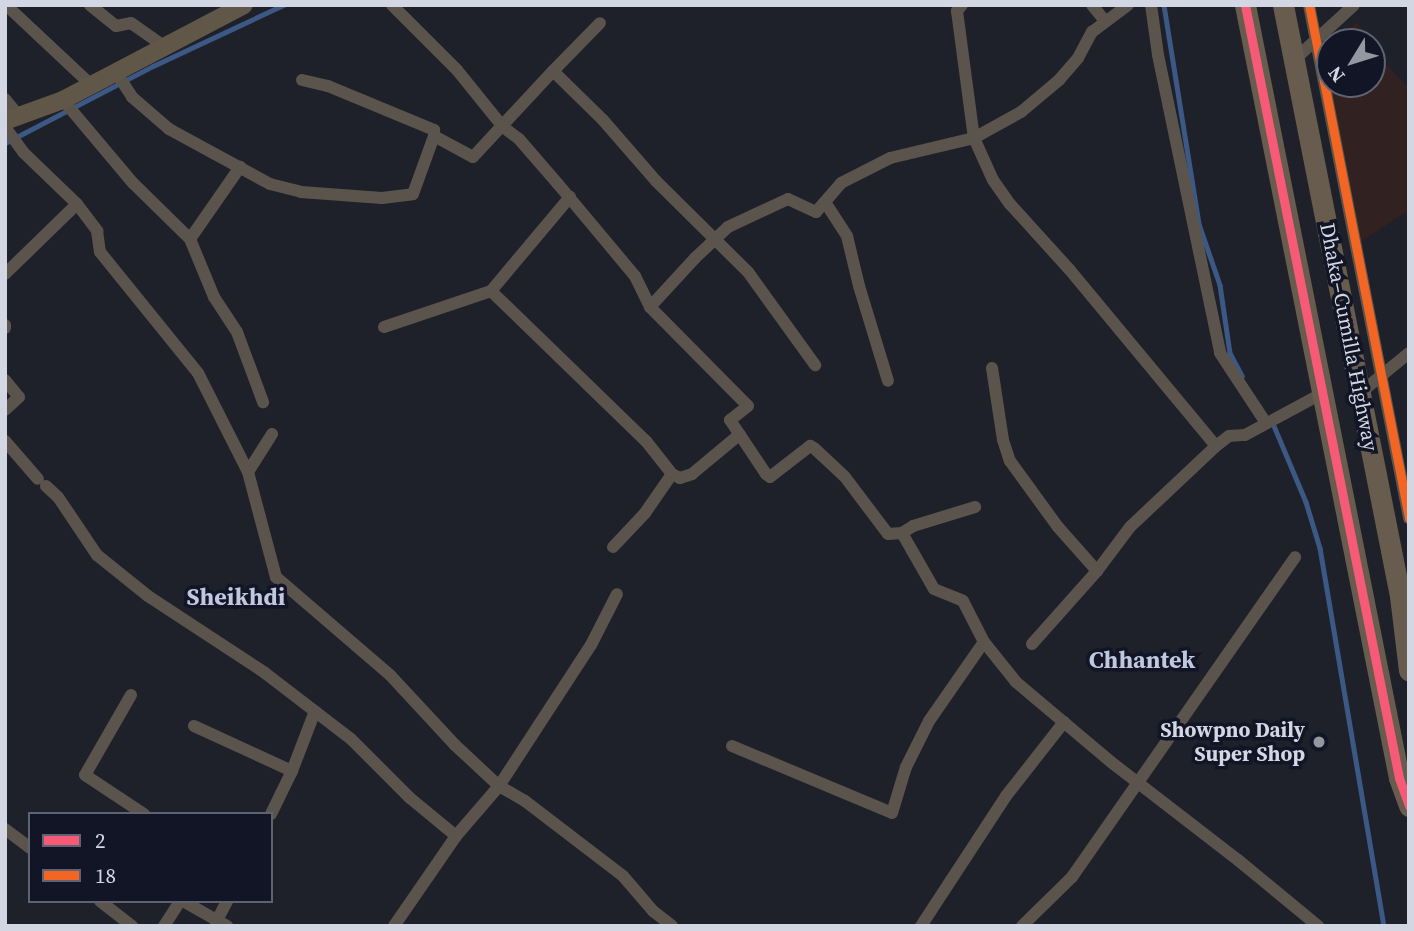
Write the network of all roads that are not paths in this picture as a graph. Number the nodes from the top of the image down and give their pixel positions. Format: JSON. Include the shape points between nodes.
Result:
{"nodes":[{"id":1,"x":6,"y":5,"type":"edge"},
{"id":2,"x":90,"y":5,"type":"edge"},
{"id":3,"x":244,"y":5,"type":"edge"},
{"id":4,"x":392,"y":5,"type":"edge"},
{"id":5,"x":962,"y":5,"type":"edge"},
{"id":6,"x":1092,"y":5,"type":"edge"},
{"id":7,"x":1128,"y":5,"type":"edge"},
{"id":8,"x":1151,"y":5,"type":"edge"},
{"id":9,"x":1245,"y":5,"type":"edge"},
{"id":10,"x":1258,"y":5,"type":"edge"},
{"id":11,"x":1283,"y":5,"type":"edge"},
{"id":12,"x":1309,"y":5,"type":"edge"},
{"id":13,"x":1354,"y":5,"type":"edge"},
{"id":14,"x":1104,"y":20,"type":"junction"},
{"id":15,"x":600,"y":23,"type":"dead end"},
{"id":16,"x":1330,"y":28,"type":"edge"},
{"id":17,"x":1316,"y":41,"type":"joint"},
{"id":18,"x":162,"y":46,"type":"junction"},
{"id":19,"x":1294,"y":60,"type":"junction"},
{"id":20,"x":553,"y":71,"type":"junction"},
{"id":21,"x":116,"y":72,"type":"junction"},
{"id":22,"x":302,"y":80,"type":"dead end"},
{"id":23,"x":90,"y":84,"type":"junction"},
{"id":24,"x":1316,"y":97,"type":"edge"},
{"id":25,"x":1328,"y":98,"type":"edge"},
{"id":26,"x":5,"y":99,"type":"edge"},
{"id":27,"x":63,"y":100,"type":"junction"},
{"id":28,"x":1302,"y":100,"type":"junction"},
{"id":29,"x":9,"y":123,"type":"edge"},
{"id":30,"x":503,"y":127,"type":"junction"},
{"id":31,"x":433,"y":135,"type":"junction"},
{"id":32,"x":974,"y":138,"type":"junction"},
{"id":33,"x":240,"y":167,"type":"junction"},
{"id":34,"x":570,"y":197,"type":"junction"},
{"id":35,"x":825,"y":202,"type":"junction"},
{"id":36,"x":77,"y":204,"type":"junction"},
{"id":37,"x":1349,"y":207,"type":"junction"},
{"id":38,"x":1324,"y":212,"type":"junction"},
{"id":39,"x":190,"y":239,"type":"junction"},
{"id":40,"x":715,"y":239,"type":"junction"},
{"id":41,"x":5,"y":274,"type":"edge"},
{"id":42,"x":491,"y":291,"type":"junction"},
{"id":43,"x":650,"y":307,"type":"junction"},
{"id":44,"x":384,"y":327,"type":"dead end"},
{"id":45,"x":1409,"y":353,"type":"edge"},
{"id":46,"x":815,"y":365,"type":"dead end"},
{"id":47,"x":992,"y":368,"type":"dead end"},
{"id":48,"x":1380,"y":376,"type":"junction"},
{"id":49,"x":5,"y":380,"type":"edge"},
{"id":50,"x":888,"y":382,"type":"dead end"},
{"id":51,"x":1323,"y":393,"type":"junction"},
{"id":52,"x":1360,"y":393,"type":"junction"},
{"id":53,"x":263,"y":402,"type":"dead end"},
{"id":54,"x":5,"y":410,"type":"edge"},
{"id":55,"x":1270,"y":421,"type":"junction"},
{"id":56,"x":272,"y":434,"type":"dead end"},
{"id":57,"x":740,"y":434,"type":"junction"},
{"id":58,"x":5,"y":441,"type":"edge"},
{"id":59,"x":1216,"y":446,"type":"junction"},
{"id":60,"x":248,"y":472,"type":"junction"},
{"id":61,"x":672,"y":474,"type":"junction"},
{"id":62,"x":975,"y":507,"type":"dead end"},
{"id":63,"x":1409,"y":518,"type":"edge"},
{"id":64,"x":902,"y":533,"type":"junction"},
{"id":65,"x":613,"y":547,"type":"dead end"},
{"id":66,"x":1295,"y":556,"type":"dead end"},
{"id":67,"x":1097,"y":571,"type":"junction"},
{"id":68,"x":617,"y":594,"type":"dead end"},
{"id":69,"x":984,"y":642,"type":"junction"},
{"id":70,"x":1032,"y":644,"type":"dead end"},
{"id":71,"x":1409,"y":670,"type":"edge"},
{"id":72,"x":131,"y":695,"type":"dead end"},
{"id":73,"x":315,"y":711,"type":"junction"},
{"id":74,"x":1064,"y":722,"type":"junction"},
{"id":75,"x":194,"y":726,"type":"dead end"},
{"id":76,"x":732,"y":746,"type":"dead end"},
{"id":77,"x":292,"y":771,"type":"junction"},
{"id":78,"x":1409,"y":771,"type":"edge"},
{"id":79,"x":1138,"y":782,"type":"junction"},
{"id":80,"x":499,"y":786,"type":"junction"},
{"id":81,"x":1409,"y":806,"type":"edge"},
{"id":82,"x":141,"y":812,"type":"edge"},
{"id":83,"x":272,"y":812,"type":"edge"},
{"id":84,"x":5,"y":829,"type":"edge"},
{"id":85,"x":456,"y":836,"type":"junction"},
{"id":86,"x":28,"y":846,"type":"edge"},
{"id":87,"x":103,"y":903,"type":"edge"},
{"id":88,"x":181,"y":903,"type":"edge"},
{"id":89,"x":185,"y":903,"type":"edge"},
{"id":90,"x":226,"y":903,"type":"edge"},
{"id":91,"x":221,"y":924,"type":"edge"},
{"id":92,"x":132,"y":926,"type":"edge"},
{"id":93,"x":164,"y":926,"type":"edge"},
{"id":94,"x":394,"y":926,"type":"edge"},
{"id":95,"x":672,"y":926,"type":"edge"},
{"id":96,"x":921,"y":926,"type":"edge"},
{"id":97,"x":1023,"y":926,"type":"edge"},
{"id":98,"x":1318,"y":926,"type":"edge"}],
"edges":[{"from":1,"to":23,"type":"street"},
{"from":2,"to":18,"type":"street","via":[[116,26],[131,23]]},
{"from":3,"to":18,"type":"main road"},
{"from":4,"to":30,"type":"street","via":[[457,70]]},
{"from":5,"to":32,"type":"street","via":[[957,11]]},
{"from":6,"to":14,"type":"street"},
{"from":7,"to":14,"type":"street"},
{"from":8,"to":55,"type":"street","via":[[1220,353]]},
{"from":9,"to":51,"type":"highway"},
{"from":10,"to":78,"type":"highway","name":"Dhaka–Cumilla Highway"},
{"from":11,"to":19,"type":"highway","name":"Dhaka–Cumilla Highway"},
{"from":12,"to":17,"type":"street"},
{"from":13,"to":16,"type":"street"},
{"from":14,"to":32,"type":"street","via":[[1053,86],[1021,112]]},
{"from":15,"to":20,"type":"street"},
{"from":17,"to":19,"type":"street"},
{"from":18,"to":21,"type":"main road"},
{"from":19,"to":28,"type":"highway","name":"Dhaka–Cumilla Highway"},
{"from":20,"to":30,"type":"street"},
{"from":20,"to":40,"type":"street"},
{"from":21,"to":23,"type":"main road"},
{"from":21,"to":33,"type":"street","via":[[132,97],[169,129]]},
{"from":22,"to":31,"type":"street","via":[[350,94],[434,130]]},
{"from":23,"to":27,"type":"main road"},
{"from":24,"to":28,"type":"street"},
{"from":25,"to":37,"type":"street"},
{"from":26,"to":29,"type":"street"},
{"from":27,"to":29,"type":"main road"},
{"from":27,"to":39,"type":"street","via":[[133,183]]},
{"from":28,"to":38,"type":"highway","name":"Dhaka–Cumilla Highway"},
{"from":29,"to":36,"type":"street","via":[[23,152]]},
{"from":30,"to":31,"type":"street","via":[[473,157]]},
{"from":30,"to":34,"type":"street"},
{"from":31,"to":33,"type":"street","via":[[413,194],[383,198],[301,192],[270,184]]},
{"from":32,"to":35,"type":"street","via":[[890,158],[841,183]]},
{"from":32,"to":59,"type":"street","via":[[1010,204]]},
{"from":33,"to":39,"type":"street"},
{"from":34,"to":42,"type":"street"},
{"from":34,"to":43,"type":"street","via":[[635,276]]},
{"from":35,"to":40,"type":"street","via":[[812,212],[783,200],[728,227]]},
{"from":35,"to":50,"type":"street","via":[[847,236]]},
{"from":36,"to":41,"type":"street"},
{"from":36,"to":60,"type":"street","via":[[97,232],[100,252],[198,373]]},
{"from":37,"to":38,"type":"street"},
{"from":37,"to":48,"type":"street"},
{"from":38,"to":52,"type":"highway","name":"Dhaka–Cumilla Highway"},
{"from":39,"to":53,"type":"street","via":[[214,298],[237,332]]},
{"from":40,"to":43,"type":"street"},
{"from":40,"to":46,"type":"street","via":[[748,272]]},
{"from":42,"to":44,"type":"street"},
{"from":42,"to":61,"type":"street","via":[[646,441]]},
{"from":43,"to":57,"type":"street","via":[[748,406],[730,420]]},
{"from":45,"to":48,"type":"street"},
{"from":47,"to":67,"type":"street","via":[[1010,461]]},
{"from":48,"to":52,"type":"street"},
{"from":48,"to":63,"type":"street"},
{"from":49,"to":54,"type":"street","via":[[19,397]]},
{"from":51,"to":55,"type":"street"},
{"from":51,"to":81,"type":"highway","via":[[1399,778]]},
{"from":52,"to":71,"type":"highway","name":"Dhaka–Cumilla Highway"},
{"from":55,"to":59,"type":"street","via":[[1245,435],[1229,436]]},
{"from":56,"to":60,"type":"street"},
{"from":57,"to":61,"type":"street","via":[[692,474],[680,478]]},
{"from":57,"to":64,"type":"street","via":[[770,477],[814,447],[845,477],[888,534]]},
{"from":58,"to":73,"type":"street","via":[[58,497],[97,555],[148,596]]},
{"from":59,"to":67,"type":"street","via":[[1130,527]]},
{"from":60,"to":80,"type":"street","via":[[276,577],[390,675]]},
{"from":61,"to":65,"type":"street","via":[[645,513]]},
{"from":62,"to":64,"type":"street"},
{"from":64,"to":69,"type":"street","via":[[934,589],[963,601]]},
{"from":66,"to":79,"type":"street"},
{"from":67,"to":70,"type":"street"},
{"from":68,"to":80,"type":"street","via":[[591,645]]},
{"from":69,"to":74,"type":"street","via":[[1016,682]]},
{"from":69,"to":76,"type":"street","via":[[929,722],[906,767],[892,813]]},
{"from":72,"to":82,"type":"street","via":[[85,775]]},
{"from":73,"to":77,"type":"street"},
{"from":73,"to":85,"type":"street"},
{"from":74,"to":79,"type":"street"},
{"from":74,"to":96,"type":"street","via":[[1006,796]]},
{"from":75,"to":77,"type":"street"},
{"from":77,"to":83,"type":"street"},
{"from":79,"to":97,"type":"street","via":[[1072,877]]},
{"from":79,"to":98,"type":"street"},
{"from":80,"to":85,"type":"street"},
{"from":80,"to":95,"type":"street","via":[[624,876]]},
{"from":84,"to":86,"type":"street"},
{"from":85,"to":94,"type":"street"},
{"from":87,"to":92,"type":"street"},
{"from":88,"to":93,"type":"street"},
{"from":89,"to":91,"type":"street"},
{"from":90,"to":91,"type":"street"}]}
